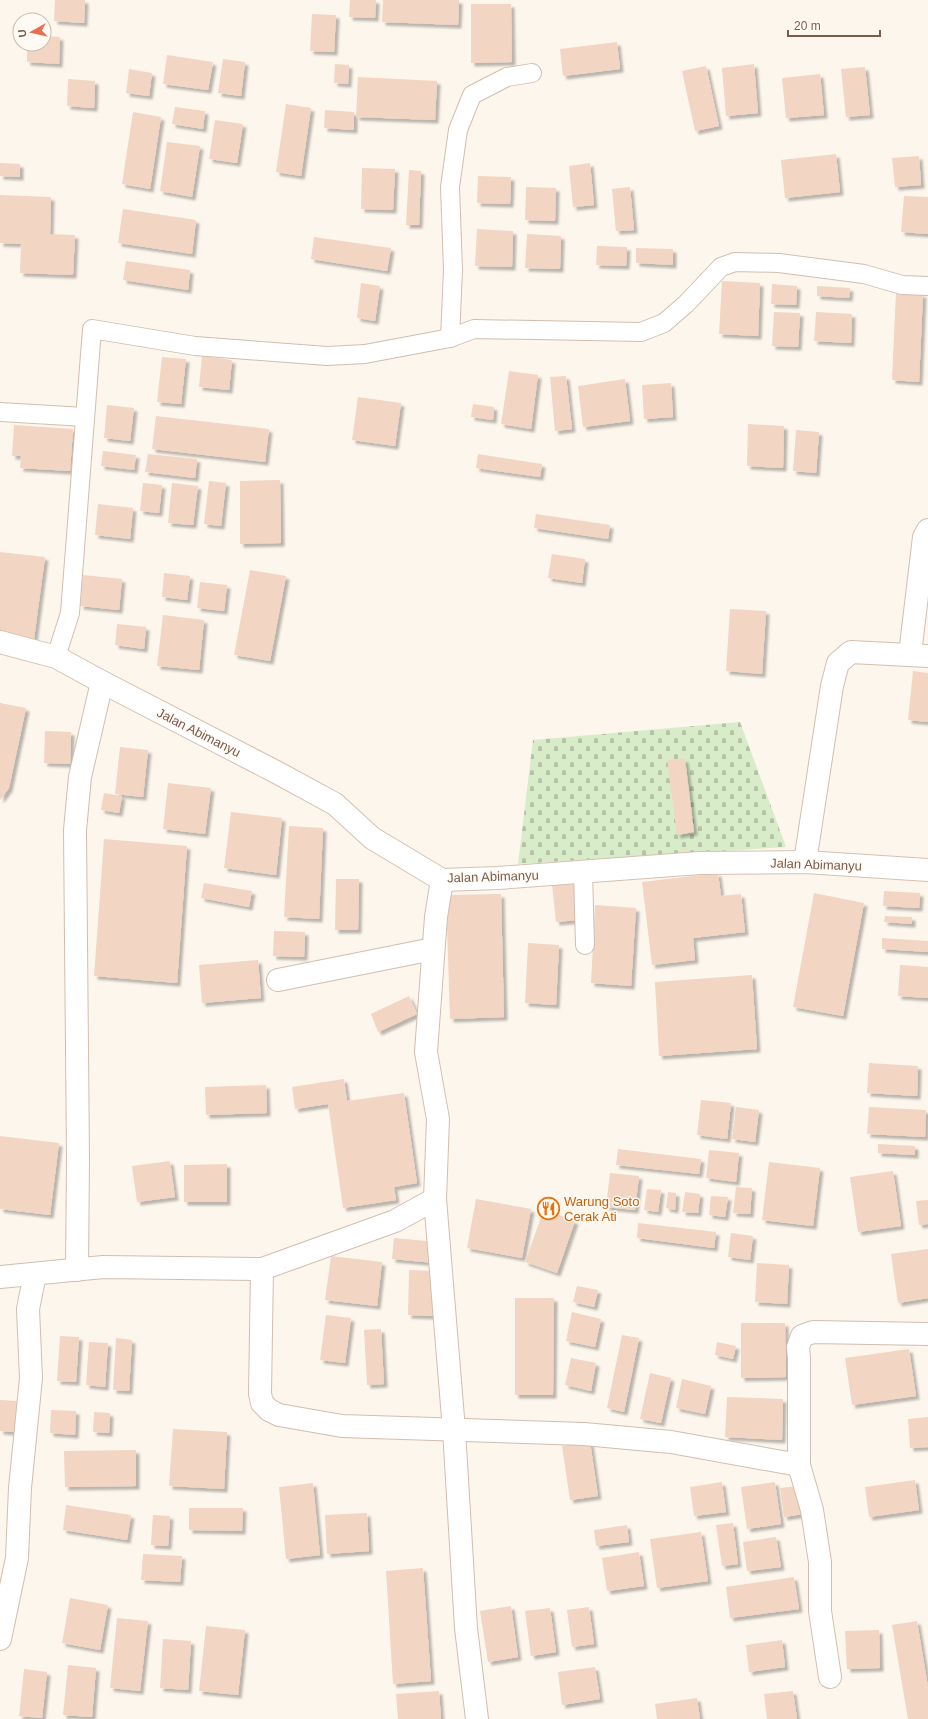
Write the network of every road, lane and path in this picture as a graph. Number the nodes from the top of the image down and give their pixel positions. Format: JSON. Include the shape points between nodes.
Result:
{"nodes":[{"id":1,"x":532,"y":73,"type":"dead end"},
{"id":2,"x":928,"y":286,"type":"edge"},
{"id":3,"x":450,"y":338,"type":"junction"},
{"id":4,"x":0,"y":412,"type":"edge"},
{"id":5,"x":85,"y":417,"type":"junction"},
{"id":6,"x":928,"y":530,"type":"edge"},
{"id":7,"x":0,"y":642,"type":"edge"},
{"id":8,"x":919,"y":655,"type":"edge"},
{"id":9,"x":56,"y":656,"type":"junction"},
{"id":10,"x":102,"y":682,"type":"junction"},
{"id":11,"x":805,"y":862,"type":"junction"},
{"id":12,"x":928,"y":870,"type":"edge"},
{"id":13,"x":583,"y":872,"type":"junction"},
{"id":14,"x":442,"y":880,"type":"junction"},
{"id":15,"x":585,"y":945,"type":"dead end"},
{"id":16,"x":433,"y":949,"type":"junction"},
{"id":17,"x":278,"y":980,"type":"dead end"},
{"id":18,"x":435,"y":1199,"type":"junction"},
{"id":19,"x":262,"y":1269,"type":"junction"},
{"id":20,"x":77,"y":1270,"type":"junction"},
{"id":21,"x":35,"y":1274,"type":"junction"},
{"id":22,"x":0,"y":1277,"type":"edge"},
{"id":23,"x":928,"y":1334,"type":"edge"},
{"id":24,"x":454,"y":1430,"type":"junction"},
{"id":25,"x":799,"y":1465,"type":"junction"},
{"id":26,"x":0,"y":1639,"type":"edge"},
{"id":27,"x":830,"y":1677,"type":"dead end"},
{"id":28,"x":477,"y":1719,"type":"edge"}],
"edges":[{"from":1,"to":3,"type":"lane","via":[[507,77],[472,95],[458,130],[450,187],[453,270]]},
{"from":2,"to":3,"type":"lane","via":[[902,285],[864,274],[787,264],[735,262],[721,267],[664,323],[641,332],[474,329]]},
{"from":3,"to":5,"type":"lane","via":[[365,354],[327,356],[195,346],[92,329]]},
{"from":4,"to":5,"type":"lane"},
{"from":5,"to":9,"type":"lane","via":[[70,613]]},
{"from":6,"to":8,"type":"street","via":[[924,537]]},
{"from":7,"to":9,"type":"street","name":"Jalan Abimanyu"},
{"from":8,"to":11,"type":"street","via":[[851,652],[838,663],[832,686]]},
{"from":9,"to":10,"type":"street","name":"Jalan Abimanyu"},
{"from":10,"to":14,"type":"street","name":"Jalan Abimanyu","via":[[335,804],[372,838]]},
{"from":10,"to":20,"type":"street","via":[[80,777],[75,830]]},
{"from":11,"to":12,"type":"street","name":"Jalan Abimanyu"},
{"from":11,"to":13,"type":"street","name":"Jalan Abimanyu","via":[[700,863]]},
{"from":13,"to":14,"type":"street","name":"Jalan Abimanyu"},
{"from":13,"to":15,"type":"lane"},
{"from":14,"to":16,"type":"street"},
{"from":16,"to":17,"type":"street"},
{"from":16,"to":18,"type":"street","via":[[426,1052],[438,1119]]},
{"from":18,"to":19,"type":"street","via":[[395,1221]]},
{"from":18,"to":24,"type":"street"},
{"from":19,"to":20,"type":"street","via":[[103,1267]]},
{"from":19,"to":24,"type":"street","via":[[260,1394],[262,1403],[269,1410],[279,1415],[342,1426]]},
{"from":20,"to":21,"type":"street"},
{"from":21,"to":22,"type":"street"},
{"from":21,"to":26,"type":"street","via":[[28,1309],[32,1378],[20,1488],[17,1558]]},
{"from":23,"to":25,"type":"street","via":[[813,1332],[802,1336],[798,1346]]},
{"from":24,"to":25,"type":"street","via":[[584,1434],[671,1442]]},
{"from":24,"to":28,"type":"street","via":[[466,1628]]},
{"from":25,"to":27,"type":"street","via":[[812,1510],[820,1562],[820,1611]]}]}
